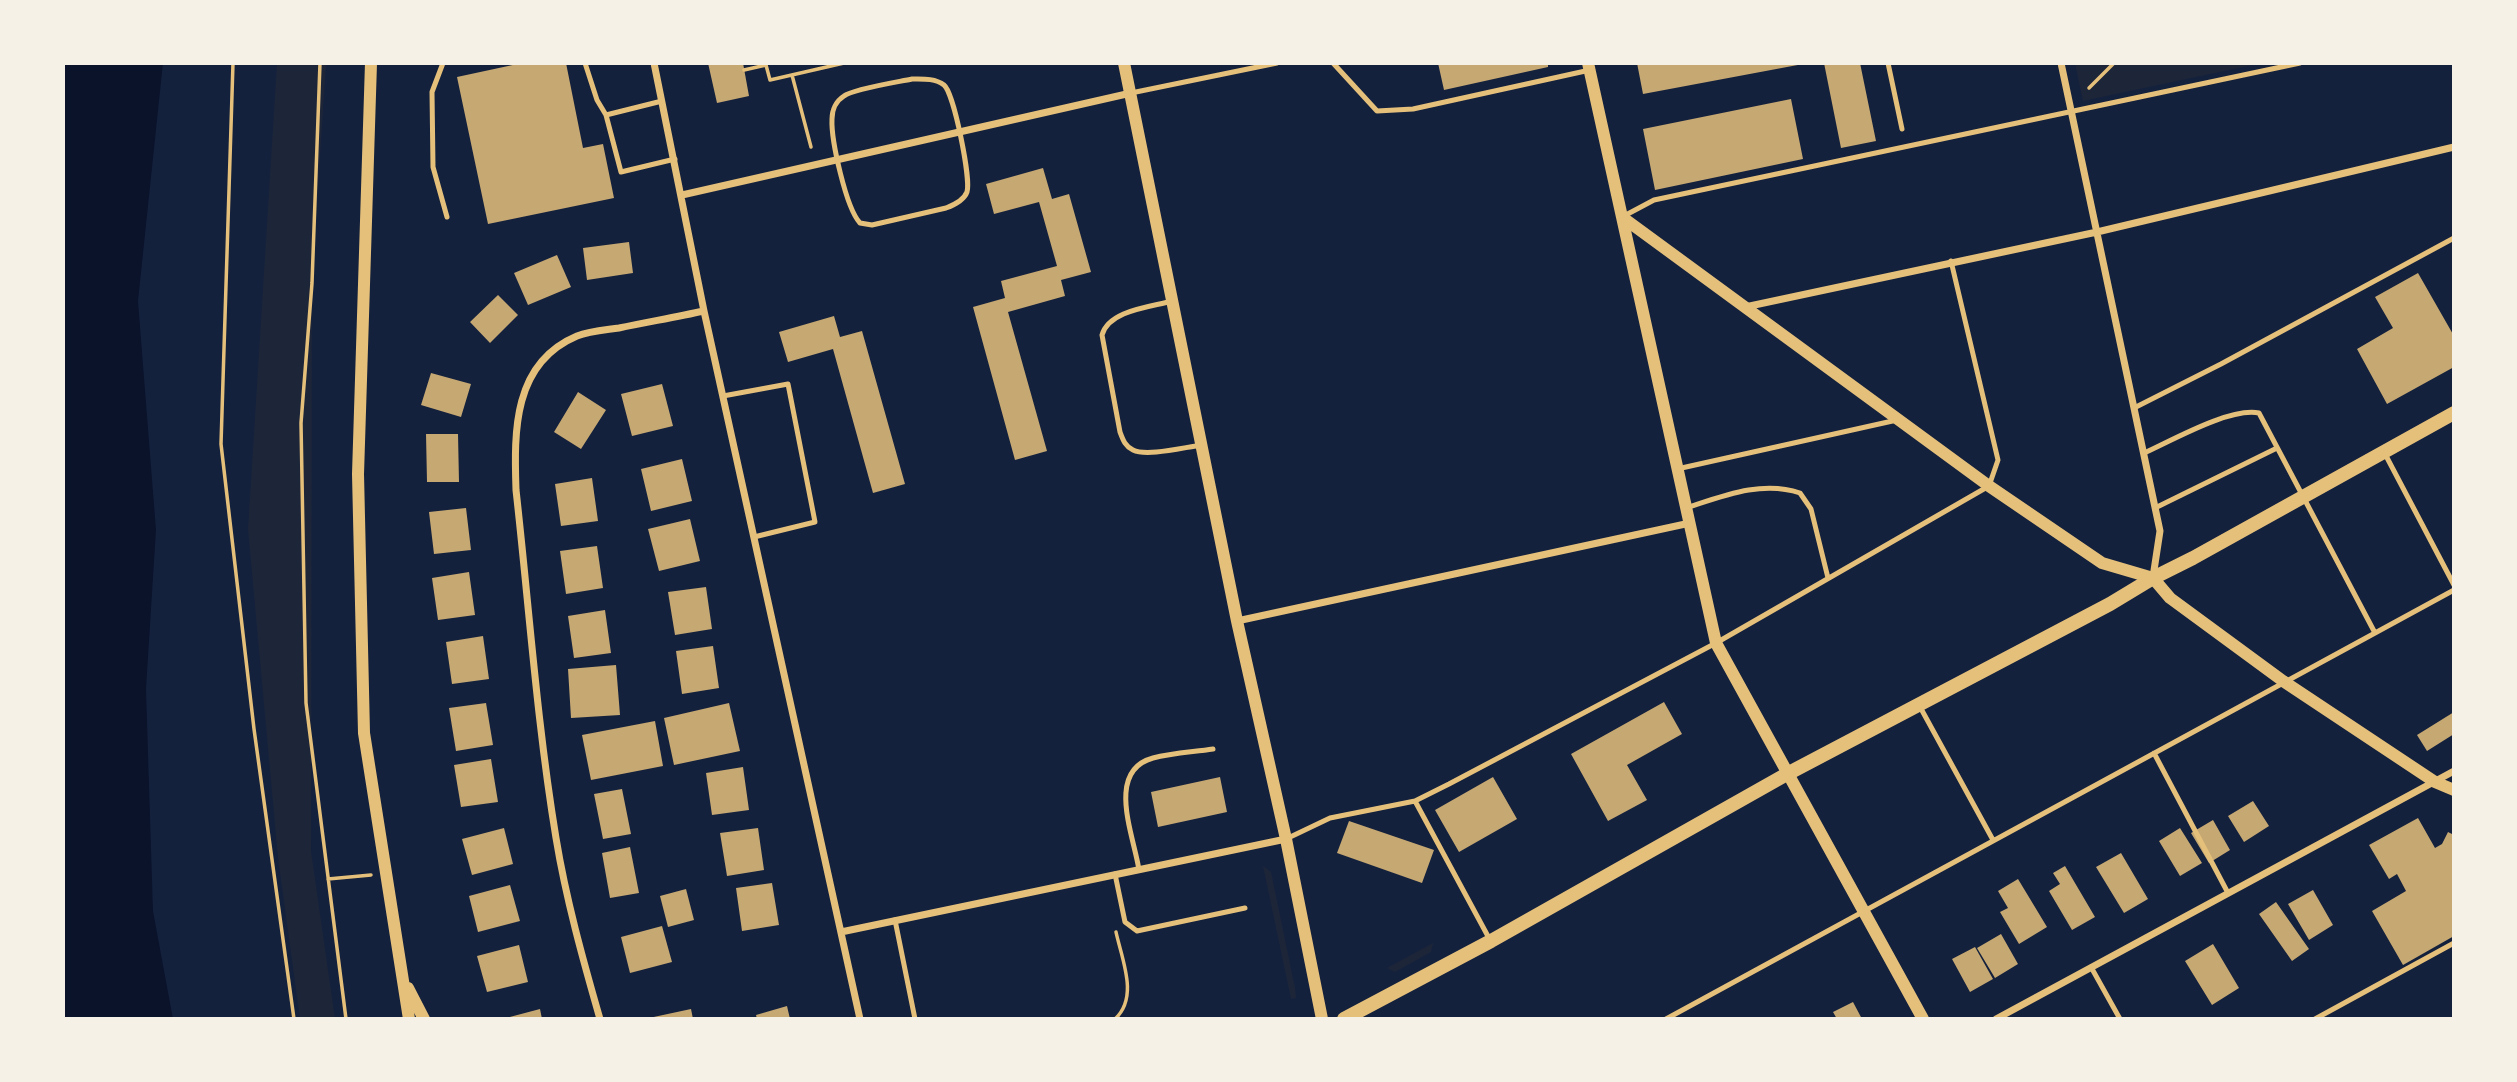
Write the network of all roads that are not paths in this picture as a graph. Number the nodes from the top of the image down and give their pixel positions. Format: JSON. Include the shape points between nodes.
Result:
{"nodes":[{"id":1,"x":371,"y":63,"type":"edge"},
{"id":2,"x":443,"y":63,"type":"edge"},
{"id":3,"x":585,"y":63,"type":"edge"},
{"id":4,"x":654,"y":63,"type":"edge"},
{"id":5,"x":1125,"y":63,"type":"edge"},
{"id":6,"x":1277,"y":63,"type":"edge"},
{"id":7,"x":1334,"y":63,"type":"edge"},
{"id":8,"x":1888,"y":63,"type":"edge"},
{"id":9,"x":2060,"y":63,"type":"edge"},
{"id":10,"x":2300,"y":63,"type":"edge"},
{"id":11,"x":1589,"y":67,"type":"edge"},
{"id":12,"x":1132,"y":93,"type":"junction"},
{"id":13,"x":662,"y":101,"type":"junction"},
{"id":14,"x":2072,"y":112,"type":"junction"},
{"id":15,"x":606,"y":115,"type":"junction"},
{"id":16,"x":1902,"y":129,"type":"dead end"},
{"id":17,"x":959,"y":132,"type":"junction"},
{"id":18,"x":2454,"y":147,"type":"edge"},
{"id":19,"x":674,"y":159,"type":"junction"},
{"id":20,"x":838,"y":159,"type":"junction"},
{"id":21,"x":682,"y":195,"type":"junction"},
{"id":22,"x":447,"y":217,"type":"dead end"},
{"id":23,"x":1622,"y":218,"type":"junction"},
{"id":24,"x":2097,"y":232,"type":"junction"},
{"id":25,"x":2454,"y":238,"type":"edge"},
{"id":26,"x":1951,"y":261,"type":"junction"},
{"id":27,"x":1173,"y":301,"type":"junction"},
{"id":28,"x":1745,"y":307,"type":"junction"},
{"id":29,"x":704,"y":311,"type":"junction"},
{"id":30,"x":723,"y":396,"type":"junction"},
{"id":31,"x":2134,"y":408,"type":"junction"},
{"id":32,"x":2454,"y":412,"type":"edge"},
{"id":33,"x":1899,"y":420,"type":"junction"},
{"id":34,"x":1202,"y":445,"type":"junction"},
{"id":35,"x":2277,"y":448,"type":"junction"},
{"id":36,"x":2384,"y":452,"type":"junction"},
{"id":37,"x":2144,"y":453,"type":"junction"},
{"id":38,"x":1678,"y":469,"type":"junction"},
{"id":39,"x":1989,"y":486,"type":"junction"},
{"id":40,"x":2303,"y":496,"type":"junction"},
{"id":41,"x":1686,"y":508,"type":"junction"},
{"id":42,"x":2155,"y":508,"type":"junction"},
{"id":43,"x":1690,"y":523,"type":"junction"},
{"id":44,"x":754,"y":537,"type":"junction"},
{"id":45,"x":1828,"y":578,"type":"junction"},
{"id":46,"x":2152,"y":578,"type":"junction"},
{"id":47,"x":2454,"y":587,"type":"edge"},
{"id":48,"x":1237,"y":621,"type":"junction"},
{"id":49,"x":2375,"y":633,"type":"junction"},
{"id":50,"x":1716,"y":642,"type":"junction"},
{"id":51,"x":2283,"y":681,"type":"junction"},
{"id":52,"x":1919,"y":705,"type":"junction"},
{"id":53,"x":1213,"y":749,"type":"dead end"},
{"id":54,"x":2154,"y":753,"type":"junction"},
{"id":55,"x":2454,"y":771,"type":"edge"},
{"id":56,"x":1787,"y":774,"type":"junction"},
{"id":57,"x":2435,"y":782,"type":"junction"},
{"id":58,"x":2454,"y":790,"type":"edge"},
{"id":59,"x":1415,"y":801,"type":"junction"},
{"id":60,"x":1286,"y":839,"type":"junction"},
{"id":61,"x":1993,"y":840,"type":"junction"},
{"id":62,"x":1139,"y":870,"type":"junction"},
{"id":63,"x":1115,"y":874,"type":"junction"},
{"id":64,"x":2228,"y":893,"type":"junction"},
{"id":65,"x":1245,"y":908,"type":"dead end"},
{"id":66,"x":1863,"y":911,"type":"junction"},
{"id":67,"x":895,"y":920,"type":"junction"},
{"id":68,"x":841,"y":932,"type":"junction"},
{"id":69,"x":1491,"y":941,"type":"junction"},
{"id":70,"x":2454,"y":943,"type":"edge"},
{"id":71,"x":2091,"y":968,"type":"junction"},
{"id":72,"x":402,"y":978,"type":"junction"},
{"id":73,"x":409,"y":1019,"type":"edge"},
{"id":74,"x":424,"y":1019,"type":"edge"},
{"id":75,"x":600,"y":1019,"type":"edge"},
{"id":76,"x":860,"y":1019,"type":"edge"},
{"id":77,"x":915,"y":1019,"type":"edge"},
{"id":78,"x":1322,"y":1019,"type":"edge"},
{"id":79,"x":1344,"y":1019,"type":"edge"},
{"id":80,"x":1666,"y":1019,"type":"edge"},
{"id":81,"x":1923,"y":1019,"type":"edge"},
{"id":82,"x":1996,"y":1019,"type":"edge"},
{"id":83,"x":2120,"y":1019,"type":"edge"},
{"id":84,"x":2315,"y":1019,"type":"edge"}],
"edges":[{"from":1,"to":72,"type":"street","via":[[358,474],[364,733]]},
{"from":2,"to":22,"type":"lane","via":[[432,92],[433,167]]},
{"from":3,"to":15,"type":"lane"},
{"from":4,"to":13,"type":"street"},
{"from":5,"to":12,"type":"street"},
{"from":6,"to":12,"type":"lane"},
{"from":7,"to":11,"type":"lane","via":[[1377,111],[1413,109]]},
{"from":8,"to":16,"type":"lane"},
{"from":9,"to":14,"type":"street"},
{"from":10,"to":14,"type":"lane"},
{"from":11,"to":23,"type":"street"},
{"from":12,"to":17,"type":"street"},
{"from":12,"to":27,"type":"street"},
{"from":13,"to":15,"type":"lane"},
{"from":13,"to":19,"type":"street"},
{"from":14,"to":23,"type":"lane","via":[[1654,200]]},
{"from":14,"to":24,"type":"street"},
{"from":15,"to":19,"type":"lane","via":[[621,172]]},
{"from":17,"to":20,"type":"street"},
{"from":17,"to":20,"type":"lane","via":[[954,103],[945,86],[912,79],[845,94],[835,105],[832,119]]},
{"from":17,"to":20,"type":"lane","via":[[967,193],[946,208],[872,225],[860,223],[850,208]]},
{"from":18,"to":24,"type":"street"},
{"from":19,"to":21,"type":"street"},
{"from":20,"to":21,"type":"street"},
{"from":21,"to":29,"type":"street"},
{"from":23,"to":28,"type":"street"},
{"from":23,"to":38,"type":"street"},
{"from":24,"to":26,"type":"street"},
{"from":24,"to":31,"type":"street"},
{"from":25,"to":31,"type":"lane"},
{"from":26,"to":28,"type":"street"},
{"from":26,"to":39,"type":"lane","via":[[1998,460]]},
{"from":27,"to":34,"type":"street"},
{"from":27,"to":34,"type":"lane","via":[[1113,319],[1103,330],[1120,432],[1124,444],[1135,451]]},
{"from":28,"to":33,"type":"street"},
{"from":29,"to":30,"type":"street"},
{"from":29,"to":75,"type":"street","via":[[579,335],[540,365],[526,386],[518,412],[516,490],[556,841]]},
{"from":30,"to":44,"type":"street"},
{"from":30,"to":44,"type":"lane","via":[[788,384],[815,522]]},
{"from":31,"to":37,"type":"street"},
{"from":32,"to":36,"type":"main road"},
{"from":33,"to":38,"type":"lane"},
{"from":33,"to":39,"type":"street"},
{"from":34,"to":48,"type":"street"},
{"from":35,"to":37,"type":"lane","via":[[2259,413],[2248,410]]},
{"from":35,"to":40,"type":"lane"},
{"from":35,"to":42,"type":"lane"},
{"from":36,"to":40,"type":"main road"},
{"from":36,"to":47,"type":"lane"},
{"from":37,"to":42,"type":"street"},
{"from":38,"to":41,"type":"street"},
{"from":39,"to":45,"type":"lane"},
{"from":39,"to":46,"type":"street","via":[[2102,563]]},
{"from":40,"to":46,"type":"main road"},
{"from":40,"to":49,"type":"lane"},
{"from":41,"to":43,"type":"street"},
{"from":41,"to":45,"type":"lane","via":[[1743,490],[1773,488],[1800,493],[1811,509]]},
{"from":42,"to":46,"type":"street","via":[[2160,531]]},
{"from":43,"to":48,"type":"street"},
{"from":43,"to":50,"type":"street"},
{"from":44,"to":68,"type":"street"},
{"from":45,"to":50,"type":"lane"},
{"from":46,"to":51,"type":"street","via":[[2171,598]]},
{"from":46,"to":52,"type":"main road"},
{"from":47,"to":49,"type":"lane"},
{"from":48,"to":60,"type":"street"},
{"from":49,"to":51,"type":"lane"},
{"from":50,"to":56,"type":"street"},
{"from":50,"to":59,"type":"lane"},
{"from":51,"to":54,"type":"lane"},
{"from":51,"to":57,"type":"street"},
{"from":52,"to":56,"type":"main road"},
{"from":52,"to":61,"type":"lane"},
{"from":53,"to":62,"type":"lane","via":[[1150,758],[1132,770],[1124,799]]},
{"from":54,"to":61,"type":"lane"},
{"from":54,"to":64,"type":"lane"},
{"from":55,"to":57,"type":"street"},
{"from":56,"to":66,"type":"street"},
{"from":56,"to":69,"type":"main road"},
{"from":57,"to":58,"type":"street"},
{"from":57,"to":64,"type":"street"},
{"from":59,"to":60,"type":"lane","via":[[1329,818]]},
{"from":59,"to":69,"type":"lane"},
{"from":60,"to":62,"type":"street"},
{"from":60,"to":78,"type":"street"},
{"from":61,"to":66,"type":"lane"},
{"from":62,"to":63,"type":"street"},
{"from":63,"to":65,"type":"lane","via":[[1125,922],[1137,931]]},
{"from":63,"to":67,"type":"street"},
{"from":64,"to":71,"type":"street"},
{"from":66,"to":80,"type":"lane"},
{"from":66,"to":81,"type":"street"},
{"from":67,"to":68,"type":"street"},
{"from":67,"to":77,"type":"lane"},
{"from":68,"to":76,"type":"street"},
{"from":69,"to":79,"type":"main road"},
{"from":70,"to":84,"type":"lane"},
{"from":71,"to":82,"type":"street"},
{"from":71,"to":83,"type":"lane"},
{"from":72,"to":73,"type":"street"},
{"from":72,"to":74,"type":"street"}]}
